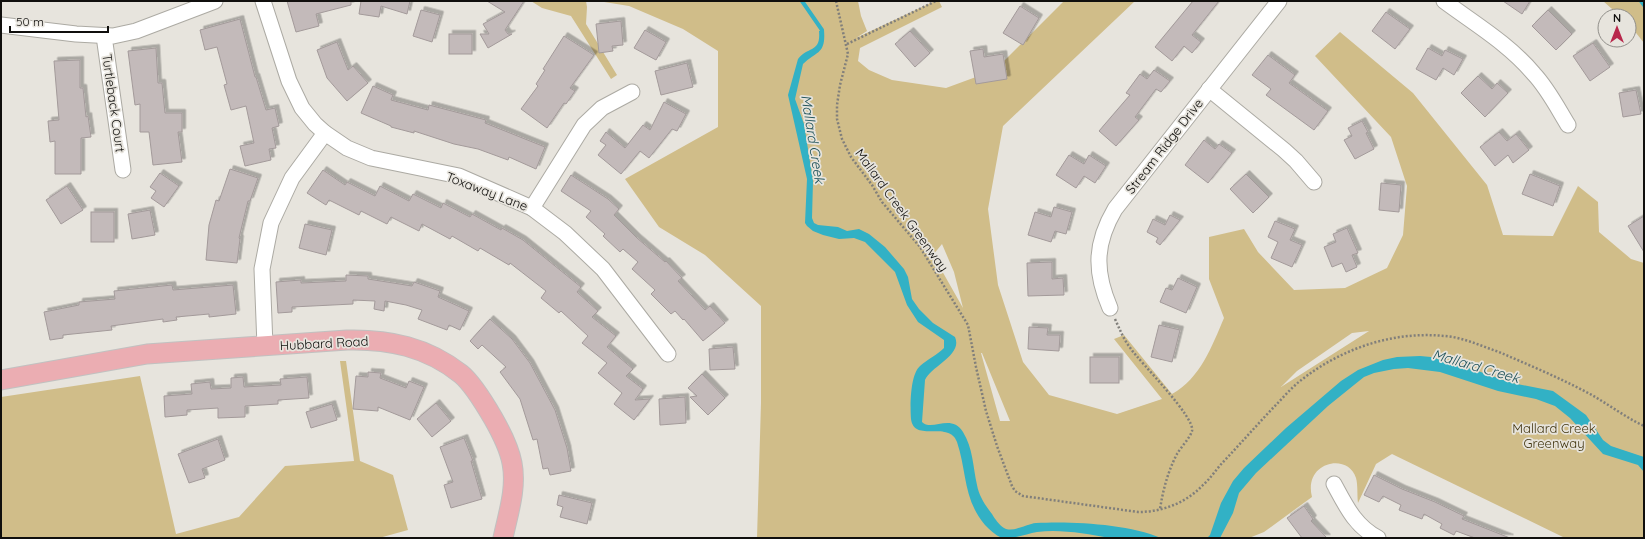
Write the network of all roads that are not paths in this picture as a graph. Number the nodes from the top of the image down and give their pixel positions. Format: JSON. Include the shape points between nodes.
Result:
{"nodes":[{"id":1,"x":215,"y":1,"type":"edge"},
{"id":2,"x":263,"y":1,"type":"edge"},
{"id":3,"x":1278,"y":1,"type":"edge"},
{"id":4,"x":1444,"y":1,"type":"edge"},
{"id":5,"x":1,"y":25,"type":"edge"},
{"id":6,"x":104,"y":36,"type":"junction"},
{"id":7,"x":1209,"y":89,"type":"junction"},
{"id":8,"x":632,"y":92,"type":"dead end"},
{"id":9,"x":1568,"y":124,"type":"dead end"},
{"id":10,"x":325,"y":133,"type":"junction"},
{"id":11,"x":123,"y":170,"type":"dead end"},
{"id":12,"x":1314,"y":182,"type":"dead end"},
{"id":13,"x":532,"y":208,"type":"junction"},
{"id":14,"x":1110,"y":308,"type":"road end"},
{"id":15,"x":265,"y":346,"type":"junction"},
{"id":16,"x":668,"y":354,"type":"dead end"},
{"id":17,"x":1,"y":380,"type":"edge"},
{"id":18,"x":1334,"y":484,"type":"dead end"},
{"id":19,"x":503,"y":538,"type":"edge"},
{"id":20,"x":1378,"y":538,"type":"edge"}],
"edges":[{"from":1,"to":6,"type":"street","via":[[136,30]]},
{"from":2,"to":10,"type":"street","name":"Toxaway Lane","via":[[289,81],[302,108]]},
{"from":3,"to":7,"type":"street","name":"Stream Ridge Drive"},
{"from":4,"to":9,"type":"street","via":[[1514,53],[1534,73]]},
{"from":5,"to":6,"type":"street"},
{"from":6,"to":11,"type":"street","name":"Turtleback Court"},
{"from":7,"to":12,"type":"street","via":[[1296,160]]},
{"from":7,"to":14,"type":"street","name":"Stream Ridge Drive","via":[[1106,224],[1098,252],[1098,266]]},
{"from":8,"to":13,"type":"street","via":[[602,108],[584,124]]},
{"from":10,"to":13,"type":"street","name":"Toxaway Lane","via":[[347,148],[371,158],[459,176]]},
{"from":10,"to":15,"type":"street","via":[[292,178],[271,223],[262,269]]},
{"from":13,"to":16,"type":"street","name":"Toxaway Lane","via":[[565,233],[603,269]]},
{"from":15,"to":17,"type":"main road","name":"Hubbard Road","via":[[147,354]]},
{"from":15,"to":19,"type":"main road","name":"Hubbard Road","via":[[347,340],[395,343],[418,349],[462,375],[486,405],[507,446],[513,464],[513,492]]},
{"from":18,"to":20,"type":"street","via":[[1351,515]]}]}
